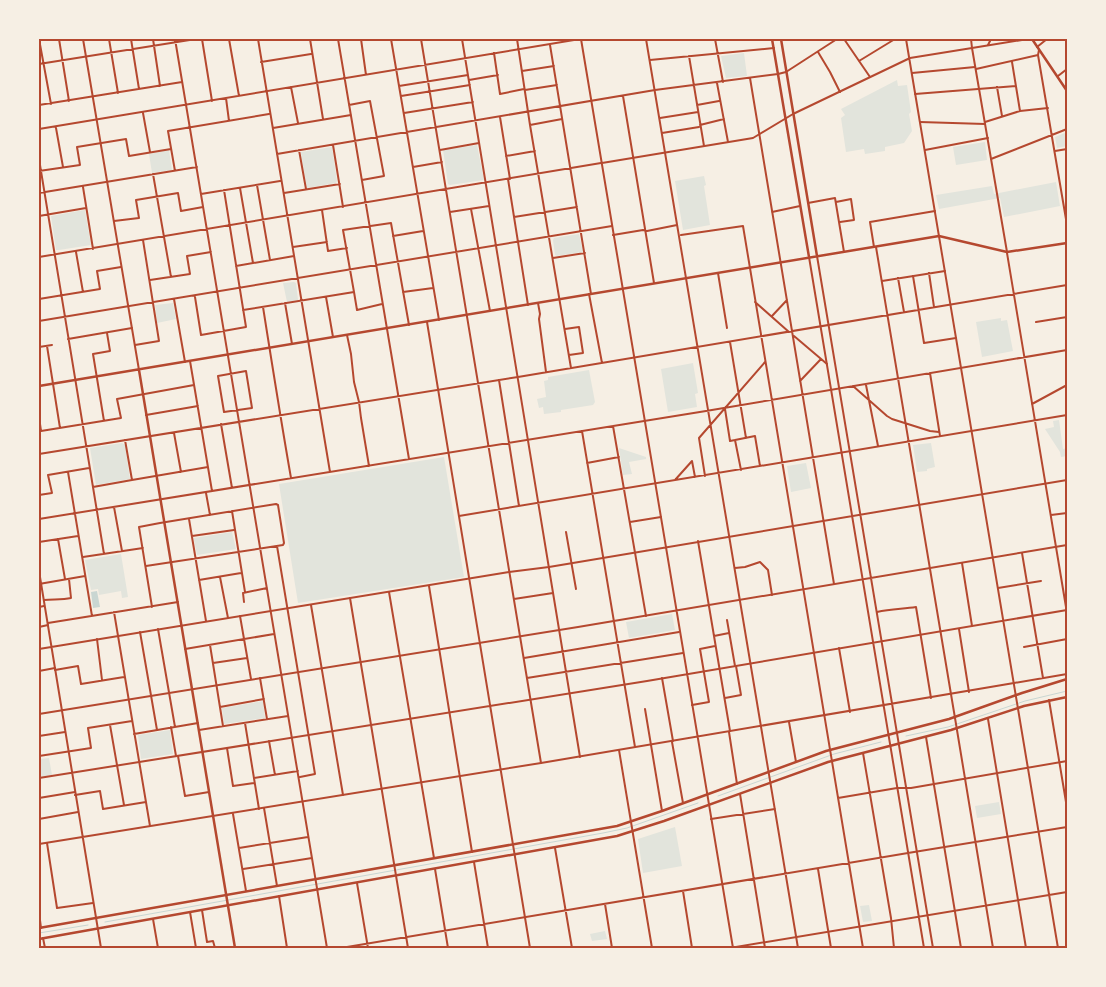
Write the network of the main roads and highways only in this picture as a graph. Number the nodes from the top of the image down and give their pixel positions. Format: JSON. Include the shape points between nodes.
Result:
{"nodes":[{"id":1,"x":772,"y":39,"type":"edge"},
{"id":2,"x":781,"y":39,"type":"edge"},
{"id":3,"x":1032,"y":39,"type":"edge"},
{"id":4,"x":1067,"y":91,"type":"edge"},
{"id":5,"x":1067,"y":243,"type":"edge"},
{"id":6,"x":817,"y":256,"type":"junction"},
{"id":7,"x":809,"y":257,"type":"junction"},
{"id":8,"x":139,"y":370,"type":"junction"},
{"id":9,"x":39,"y":386,"type":"edge"},
{"id":10,"x":1067,"y":679,"type":"edge"},
{"id":11,"x":1067,"y":697,"type":"edge"},
{"id":12,"x":227,"y":896,"type":"junction"},
{"id":13,"x":228,"y":904,"type":"junction"},
{"id":14,"x":40,"y":928,"type":"edge"},
{"id":15,"x":39,"y":939,"type":"edge"},
{"id":16,"x":235,"y":948,"type":"edge"}],
"edges":[{"from":1,"to":7,"type":"main road"},
{"from":2,"to":6,"type":"main road"},
{"from":3,"to":4,"type":"main road"},
{"from":5,"to":6,"type":"main road","via":[[1007,252],[939,236]]},
{"from":6,"to":7,"type":"main road"},
{"from":7,"to":8,"type":"main road"},
{"from":8,"to":9,"type":"main road"},
{"from":8,"to":12,"type":"main road"},
{"from":10,"to":12,"type":"main road","via":[[955,719],[796,762],[631,822]]},
{"from":11,"to":13,"type":"main road","via":[[1018,706],[926,737],[832,759],[709,805],[607,838]]},
{"from":12,"to":13,"type":"main road"},
{"from":12,"to":14,"type":"main road"},
{"from":13,"to":15,"type":"main road"},
{"from":13,"to":16,"type":"main road"}]}
